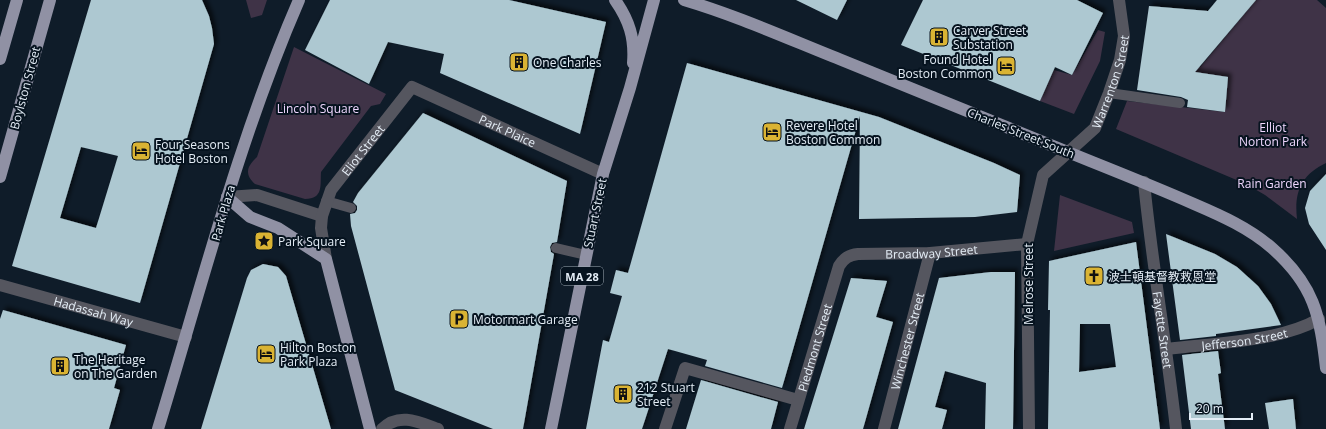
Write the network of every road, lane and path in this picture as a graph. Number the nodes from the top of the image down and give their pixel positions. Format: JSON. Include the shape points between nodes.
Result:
{"nodes":[{"id":1,"x":17,"y":0,"type":"edge"},
{"id":2,"x":50,"y":0,"type":"edge"},
{"id":3,"x":299,"y":0,"type":"edge"},
{"id":4,"x":615,"y":0,"type":"edge"},
{"id":5,"x":654,"y":0,"type":"edge"},
{"id":6,"x":684,"y":0,"type":"edge"},
{"id":7,"x":1119,"y":0,"type":"edge"},
{"id":8,"x":0,"y":59,"type":"edge"},
{"id":9,"x":412,"y":87,"type":"joint"},
{"id":10,"x":630,"y":88,"type":"junction"},
{"id":11,"x":1109,"y":93,"type":"junction"},
{"id":12,"x":1180,"y":103,"type":"dead end"},
{"id":13,"x":1068,"y":151,"type":"junction"},
{"id":14,"x":603,"y":174,"type":"junction"},
{"id":15,"x":0,"y":177,"type":"edge"},
{"id":16,"x":1144,"y":182,"type":"junction"},
{"id":17,"x":227,"y":197,"type":"junction"},
{"id":18,"x":326,"y":200,"type":"junction"},
{"id":19,"x":351,"y":208,"type":"dead end"},
{"id":20,"x":322,"y":216,"type":"junction"},
{"id":21,"x":1027,"y":244,"type":"junction"},
{"id":22,"x":556,"y":248,"type":"dead end"},
{"id":23,"x":930,"y":253,"type":"junction"},
{"id":24,"x":586,"y":255,"type":"junction"},
{"id":25,"x":326,"y":259,"type":"junction"},
{"id":26,"x":839,"y":266,"type":"joint"},
{"id":27,"x":0,"y":285,"type":"edge"},
{"id":28,"x":1322,"y":317,"type":"edge"},
{"id":29,"x":186,"y":337,"type":"junction"},
{"id":30,"x":1167,"y":349,"type":"junction"},
{"id":31,"x":1326,"y":368,"type":"edge"},
{"id":32,"x":798,"y":400,"type":"junction"},
{"id":33,"x":158,"y":429,"type":"edge"},
{"id":34,"x":370,"y":429,"type":"edge"},
{"id":35,"x":382,"y":429,"type":"edge"},
{"id":36,"x":438,"y":429,"type":"edge"},
{"id":37,"x":551,"y":429,"type":"edge"},
{"id":38,"x":665,"y":429,"type":"edge"},
{"id":39,"x":790,"y":429,"type":"edge"},
{"id":40,"x":884,"y":429,"type":"edge"},
{"id":41,"x":1029,"y":429,"type":"edge"},
{"id":42,"x":1176,"y":429,"type":"edge"}],
"edges":[{"from":1,"to":8,"type":"main road"},
{"from":2,"to":15,"type":"main road","name":"Boylston Street"},
{"from":3,"to":17,"type":"main road","name":"Park Plaza","via":[[271,67]]},
{"from":4,"to":10,"type":"main road","number":"MA 28","via":[[628,20],[632,32]]},
{"from":5,"to":10,"type":"main road","name":"Stuart Street"},
{"from":6,"to":13,"type":"main road","name":"Charles Street South","via":[[731,16]]},
{"from":7,"to":11,"type":"street","name":"Warrenton Street","via":[[1124,36],[1120,60]]},
{"from":9,"to":14,"type":"street","name":"Park Plaice"},
{"from":9,"to":18,"type":"street","name":"Eliot Street","via":[[331,190]]},
{"from":10,"to":14,"type":"main road","name":"Stuart Street","number":"MA 28"},
{"from":11,"to":12,"type":"lane"},
{"from":11,"to":13,"type":"street","name":"Warrenton Street","via":[[1095,128]]},
{"from":13,"to":16,"type":"main road","name":"Charles Street South"},
{"from":13,"to":21,"type":"street","name":"Melrose Street","via":[[1043,175]]},
{"from":14,"to":24,"type":"main road","name":"Stuart Street","number":"MA 28"},
{"from":16,"to":28,"type":"main road","name":"Charles Street South","via":[[1235,222],[1271,247],[1304,283]]},
{"from":16,"to":30,"type":"street","name":"Fayette Street"},
{"from":17,"to":20,"type":"street","via":[[257,195]]},
{"from":17,"to":25,"type":"main road","via":[[250,217],[278,228]]},
{"from":17,"to":29,"type":"main road","name":"Park Plaza"},
{"from":18,"to":19,"type":"lane"},
{"from":18,"to":20,"type":"street","name":"Eliot Street"},
{"from":20,"to":25,"type":"street","name":"Eliot Street","via":[[321,228]]},
{"from":21,"to":23,"type":"street","name":"Broadway Street"},
{"from":21,"to":41,"type":"street","name":"Melrose Street"},
{"from":22,"to":24,"type":"lane"},
{"from":23,"to":26,"type":"street","name":"Broadway Street","via":[[851,255]]},
{"from":23,"to":40,"type":"street","name":"Winchester Street"},
{"from":24,"to":37,"type":"main road","name":"Stuart Street","number":"MA 28"},
{"from":25,"to":34,"type":"main road"},
{"from":26,"to":32,"type":"street","name":"Piedmont Street"},
{"from":27,"to":29,"type":"street","name":"Hadassah Way"},
{"from":28,"to":30,"type":"street","name":"Jefferson Street","via":[[1287,333]]},
{"from":28,"to":31,"type":"main road","name":"Charles Street South"},
{"from":29,"to":33,"type":"main road","name":"Park Plaza"},
{"from":30,"to":42,"type":"street","name":"Fayette Street"},
{"from":32,"to":38,"type":"street","via":[[685,368]]},
{"from":32,"to":39,"type":"street","name":"Piedmont Street"},
{"from":35,"to":36,"type":"street","via":[[400,419]]}]}
